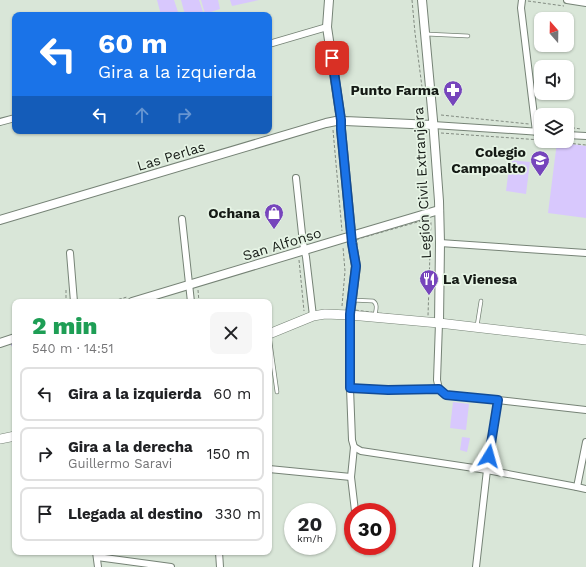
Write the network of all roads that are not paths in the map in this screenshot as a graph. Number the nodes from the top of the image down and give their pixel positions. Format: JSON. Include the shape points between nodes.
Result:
{"nodes":[{"id":1,"x":329,"y":0,"type":"edge"},
{"id":2,"x":422,"y":0,"type":"edge"},
{"id":3,"x":567,"y":0,"type":"edge"},
{"id":4,"x":525,"y":1,"type":"edge"},
{"id":5,"x":586,"y":3,"type":"edge"},
{"id":6,"x":327,"y":27,"type":"junction"},
{"id":7,"x":424,"y":34,"type":"junction"},
{"id":8,"x":468,"y":36,"type":"dead end"},
{"id":9,"x":272,"y":43,"type":"edge"},
{"id":10,"x":535,"y":108,"type":"edge"},
{"id":11,"x":12,"y":119,"type":"edge"},
{"id":12,"x":341,"y":120,"type":"junction"},
{"id":13,"x":0,"y":122,"type":"edge"},
{"id":14,"x":433,"y":125,"type":"junction"},
{"id":15,"x":534,"y":132,"type":"edge"},
{"id":16,"x":574,"y":135,"type":"edge"},
{"id":17,"x":586,"y":136,"type":"edge"},
{"id":18,"x":296,"y":178,"type":"dead end"},
{"id":19,"x":439,"y":210,"type":"junction"},
{"id":20,"x":182,"y":219,"type":"dead end"},
{"id":21,"x":0,"y":220,"type":"edge"},
{"id":22,"x":352,"y":236,"type":"junction"},
{"id":23,"x":440,"y":243,"type":"junction"},
{"id":24,"x":304,"y":250,"type":"junction"},
{"id":25,"x":70,"y":253,"type":"dead end"},
{"id":26,"x":586,"y":253,"type":"edge"},
{"id":27,"x":189,"y":285,"type":"junction"},
{"id":28,"x":74,"y":299,"type":"edge"},
{"id":29,"x":142,"y":299,"type":"edge"},
{"id":30,"x":191,"y":299,"type":"edge"},
{"id":31,"x":352,"y":300,"type":"junction"},
{"id":32,"x":481,"y":301,"type":"dead end"},
{"id":33,"x":350,"y":314,"type":"junction"},
{"id":34,"x":313,"y":316,"type":"junction"},
{"id":35,"x":375,"y":317,"type":"junction"},
{"id":36,"x":439,"y":323,"type":"junction"},
{"id":37,"x":476,"y":328,"type":"junction"},
{"id":38,"x":272,"y":333,"type":"edge"},
{"id":39,"x":12,"y":339,"type":"edge"},
{"id":40,"x":586,"y":340,"type":"edge"},
{"id":41,"x":0,"y":343,"type":"edge"},
{"id":42,"x":272,"y":356,"type":"edge"},
{"id":43,"x":350,"y":388,"type":"junction"},
{"id":44,"x":439,"y":389,"type":"junction"},
{"id":45,"x":400,"y":390,"type":"joint"},
{"id":46,"x":277,"y":392,"type":"dead end"},
{"id":47,"x":498,"y":400,"type":"junction"},
{"id":48,"x":586,"y":410,"type":"edge"},
{"id":49,"x":12,"y":437,"type":"edge"},
{"id":50,"x":0,"y":439,"type":"edge"},
{"id":51,"x":586,"y":442,"type":"edge"},
{"id":52,"x":354,"y":447,"type":"junction"},
{"id":53,"x":272,"y":469,"type":"edge"},
{"id":54,"x":487,"y":470,"type":"junction"},
{"id":55,"x":351,"y":477,"type":"junction"},
{"id":56,"x":577,"y":487,"type":"junction"},
{"id":57,"x":586,"y":489,"type":"edge"},
{"id":58,"x":354,"y":503,"type":"edge"},
{"id":59,"x":97,"y":555,"type":"edge"},
{"id":60,"x":219,"y":555,"type":"edge"},
{"id":61,"x":98,"y":567,"type":"edge"},
{"id":62,"x":171,"y":567,"type":"edge"},
{"id":63,"x":220,"y":567,"type":"edge"},
{"id":64,"x":476,"y":567,"type":"edge"}],
"edges":[{"from":1,"to":6,"type":"street"},
{"from":2,"to":7,"type":"street","name":"Legión Civil Extranjera"},
{"from":3,"to":5,"type":"street"},
{"from":4,"to":10,"type":"street","via":[[521,8]]},
{"from":6,"to":9,"type":"street"},
{"from":6,"to":12,"type":"street"},
{"from":7,"to":8,"type":"lane"},
{"from":7,"to":14,"type":"street","name":"Legión Civil Extranjera"},
{"from":11,"to":13,"type":"street"},
{"from":12,"to":14,"type":"street","name":"Las Perlas"},
{"from":12,"to":21,"type":"street","name":"Las Perlas"},
{"from":12,"to":22,"type":"street"},
{"from":14,"to":15,"type":"street","name":"Las Perlas"},
{"from":14,"to":19,"type":"street","name":"Legión Civil Extranjera"},
{"from":16,"to":17,"type":"street"},
{"from":18,"to":24,"type":"street"},
{"from":19,"to":22,"type":"street","name":"San Alfonso"},
{"from":19,"to":23,"type":"street","name":"Legión Civil Extranjera"},
{"from":20,"to":27,"type":"street"},
{"from":22,"to":24,"type":"street","name":"San Alfonso"},
{"from":22,"to":31,"type":"street","via":[[356,266]]},
{"from":23,"to":26,"type":"street"},
{"from":23,"to":36,"type":"street","name":"Legión Civil Extranjera"},
{"from":24,"to":27,"type":"street","name":"San Alfonso"},
{"from":24,"to":34,"type":"street"},
{"from":25,"to":28,"type":"street"},
{"from":27,"to":29,"type":"street","name":"San Alfonso"},
{"from":27,"to":30,"type":"street"},
{"from":31,"to":33,"type":"street"},
{"from":31,"to":35,"type":"lane","via":[[375,302]]},
{"from":32,"to":37,"type":"lane"},
{"from":33,"to":34,"type":"main road"},
{"from":33,"to":35,"type":"main road"},
{"from":33,"to":43,"type":"street"},
{"from":34,"to":38,"type":"main road"},
{"from":35,"to":36,"type":"main road"},
{"from":36,"to":37,"type":"main road"},
{"from":36,"to":44,"type":"street","name":"Legión Civil Extranjera"},
{"from":37,"to":40,"type":"main road"},
{"from":39,"to":41,"type":"street"},
{"from":42,"to":46,"type":"lane"},
{"from":43,"to":45,"type":"lane"},
{"from":43,"to":52,"type":"street"},
{"from":44,"to":45,"type":"street"},
{"from":44,"to":47,"type":"street","via":[[446,395]]},
{"from":47,"to":48,"type":"street"},
{"from":47,"to":54,"type":"street"},
{"from":49,"to":50,"type":"main road"},
{"from":51,"to":56,"type":"street"},
{"from":52,"to":54,"type":"street"},
{"from":52,"to":55,"type":"street"},
{"from":53,"to":55,"type":"street"},
{"from":54,"to":56,"type":"street"},
{"from":54,"to":64,"type":"street"},
{"from":55,"to":58,"type":"street"},
{"from":56,"to":57,"type":"street"},
{"from":59,"to":61,"type":"street"},
{"from":59,"to":62,"type":"street"},
{"from":60,"to":63,"type":"street"}]}
